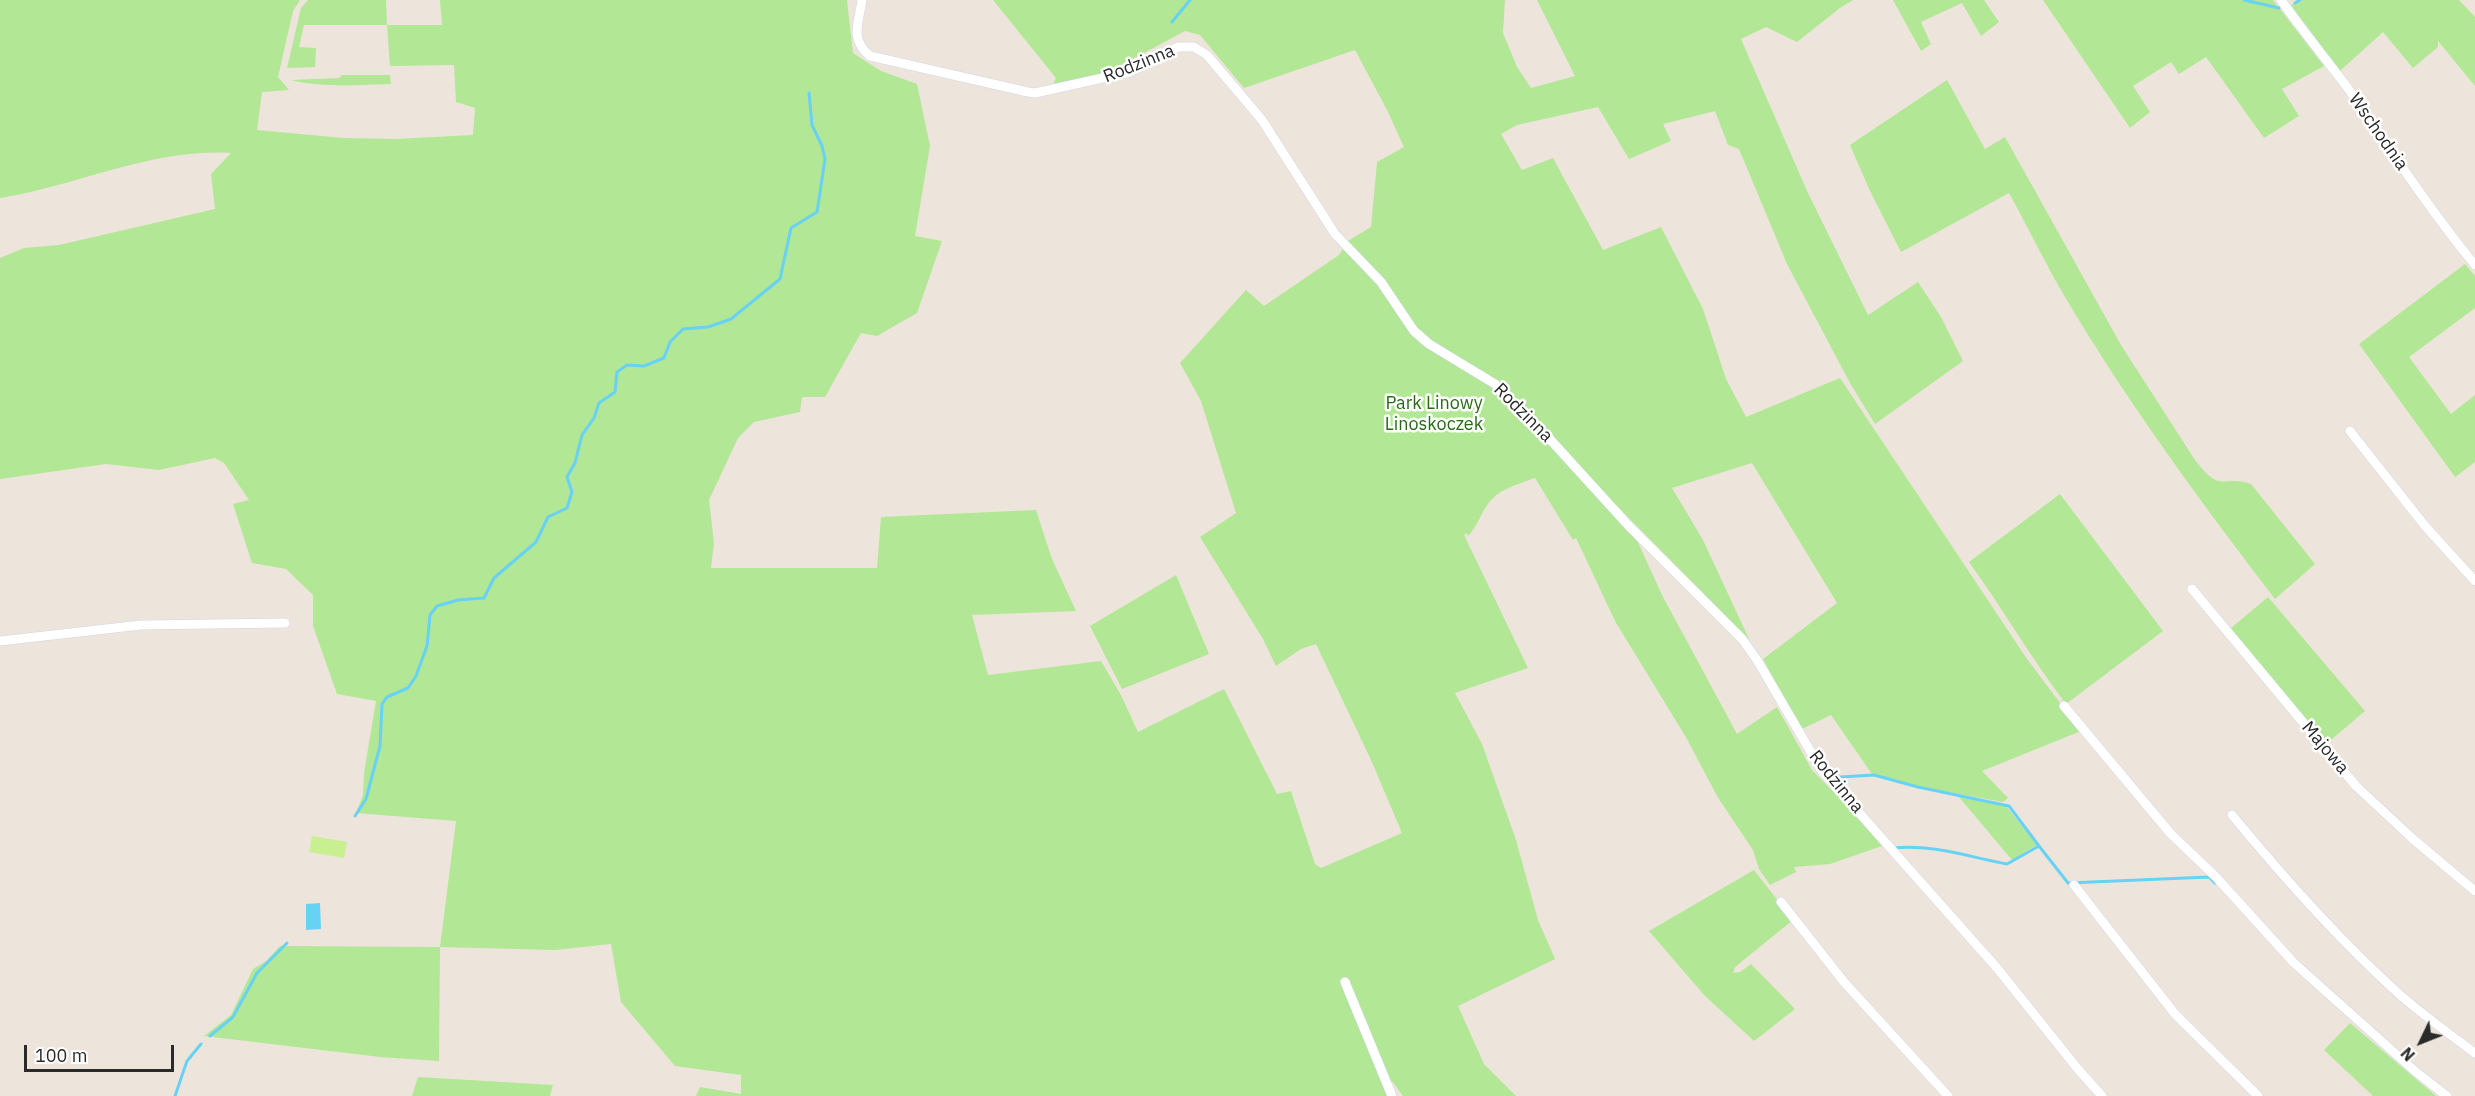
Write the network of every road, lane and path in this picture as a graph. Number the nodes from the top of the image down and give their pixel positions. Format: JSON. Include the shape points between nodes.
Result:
{"nodes":[{"id":1,"x":862,"y":0,"type":"edge"},
{"id":2,"x":2281,"y":0,"type":"edge"},
{"id":3,"x":2475,"y":265,"type":"edge"},
{"id":4,"x":2350,"y":431,"type":"dead end"},
{"id":5,"x":2475,"y":581,"type":"edge"},
{"id":6,"x":2192,"y":589,"type":"dead end"},
{"id":7,"x":285,"y":623,"type":"dead end"},
{"id":8,"x":0,"y":641,"type":"edge"},
{"id":9,"x":2064,"y":706,"type":"dead end"},
{"id":10,"x":2232,"y":815,"type":"dead end"},
{"id":11,"x":2074,"y":885,"type":"dead end"},
{"id":12,"x":2475,"y":891,"type":"edge"},
{"id":13,"x":1781,"y":902,"type":"dead end"},
{"id":14,"x":1345,"y":982,"type":"dead end"},
{"id":15,"x":2475,"y":1053,"type":"edge"},
{"id":16,"x":1392,"y":1096,"type":"edge"},
{"id":17,"x":1948,"y":1096,"type":"edge"},
{"id":18,"x":2102,"y":1096,"type":"edge"},
{"id":19,"x":2258,"y":1096,"type":"edge"},
{"id":20,"x":2447,"y":1096,"type":"edge"}],
"edges":[{"from":1,"to":18,"type":"street","name":"Rodzinna","via":[[857,37],[870,56],[1028,92],[1110,78],[1178,47],[1194,47],[1207,56],[1262,120],[1335,234],[1381,282],[1414,331],[1495,384],[1742,639],[1822,771],[1997,968]]},
{"from":2,"to":3,"type":"street","name":"Wschodnia"},
{"from":4,"to":5,"type":"street","via":[[2425,526]]},
{"from":6,"to":12,"type":"street","name":"Majowa","via":[[2356,786]]},
{"from":7,"to":8,"type":"street","via":[[141,625]]},
{"from":9,"to":20,"type":"street","via":[[2170,833],[2294,963]]},
{"from":10,"to":15,"type":"street","via":[[2289,883],[2361,958],[2400,995]]},
{"from":11,"to":19,"type":"street","via":[[2175,1014]]},
{"from":13,"to":17,"type":"street","via":[[1844,982]]},
{"from":14,"to":16,"type":"street"}]}
